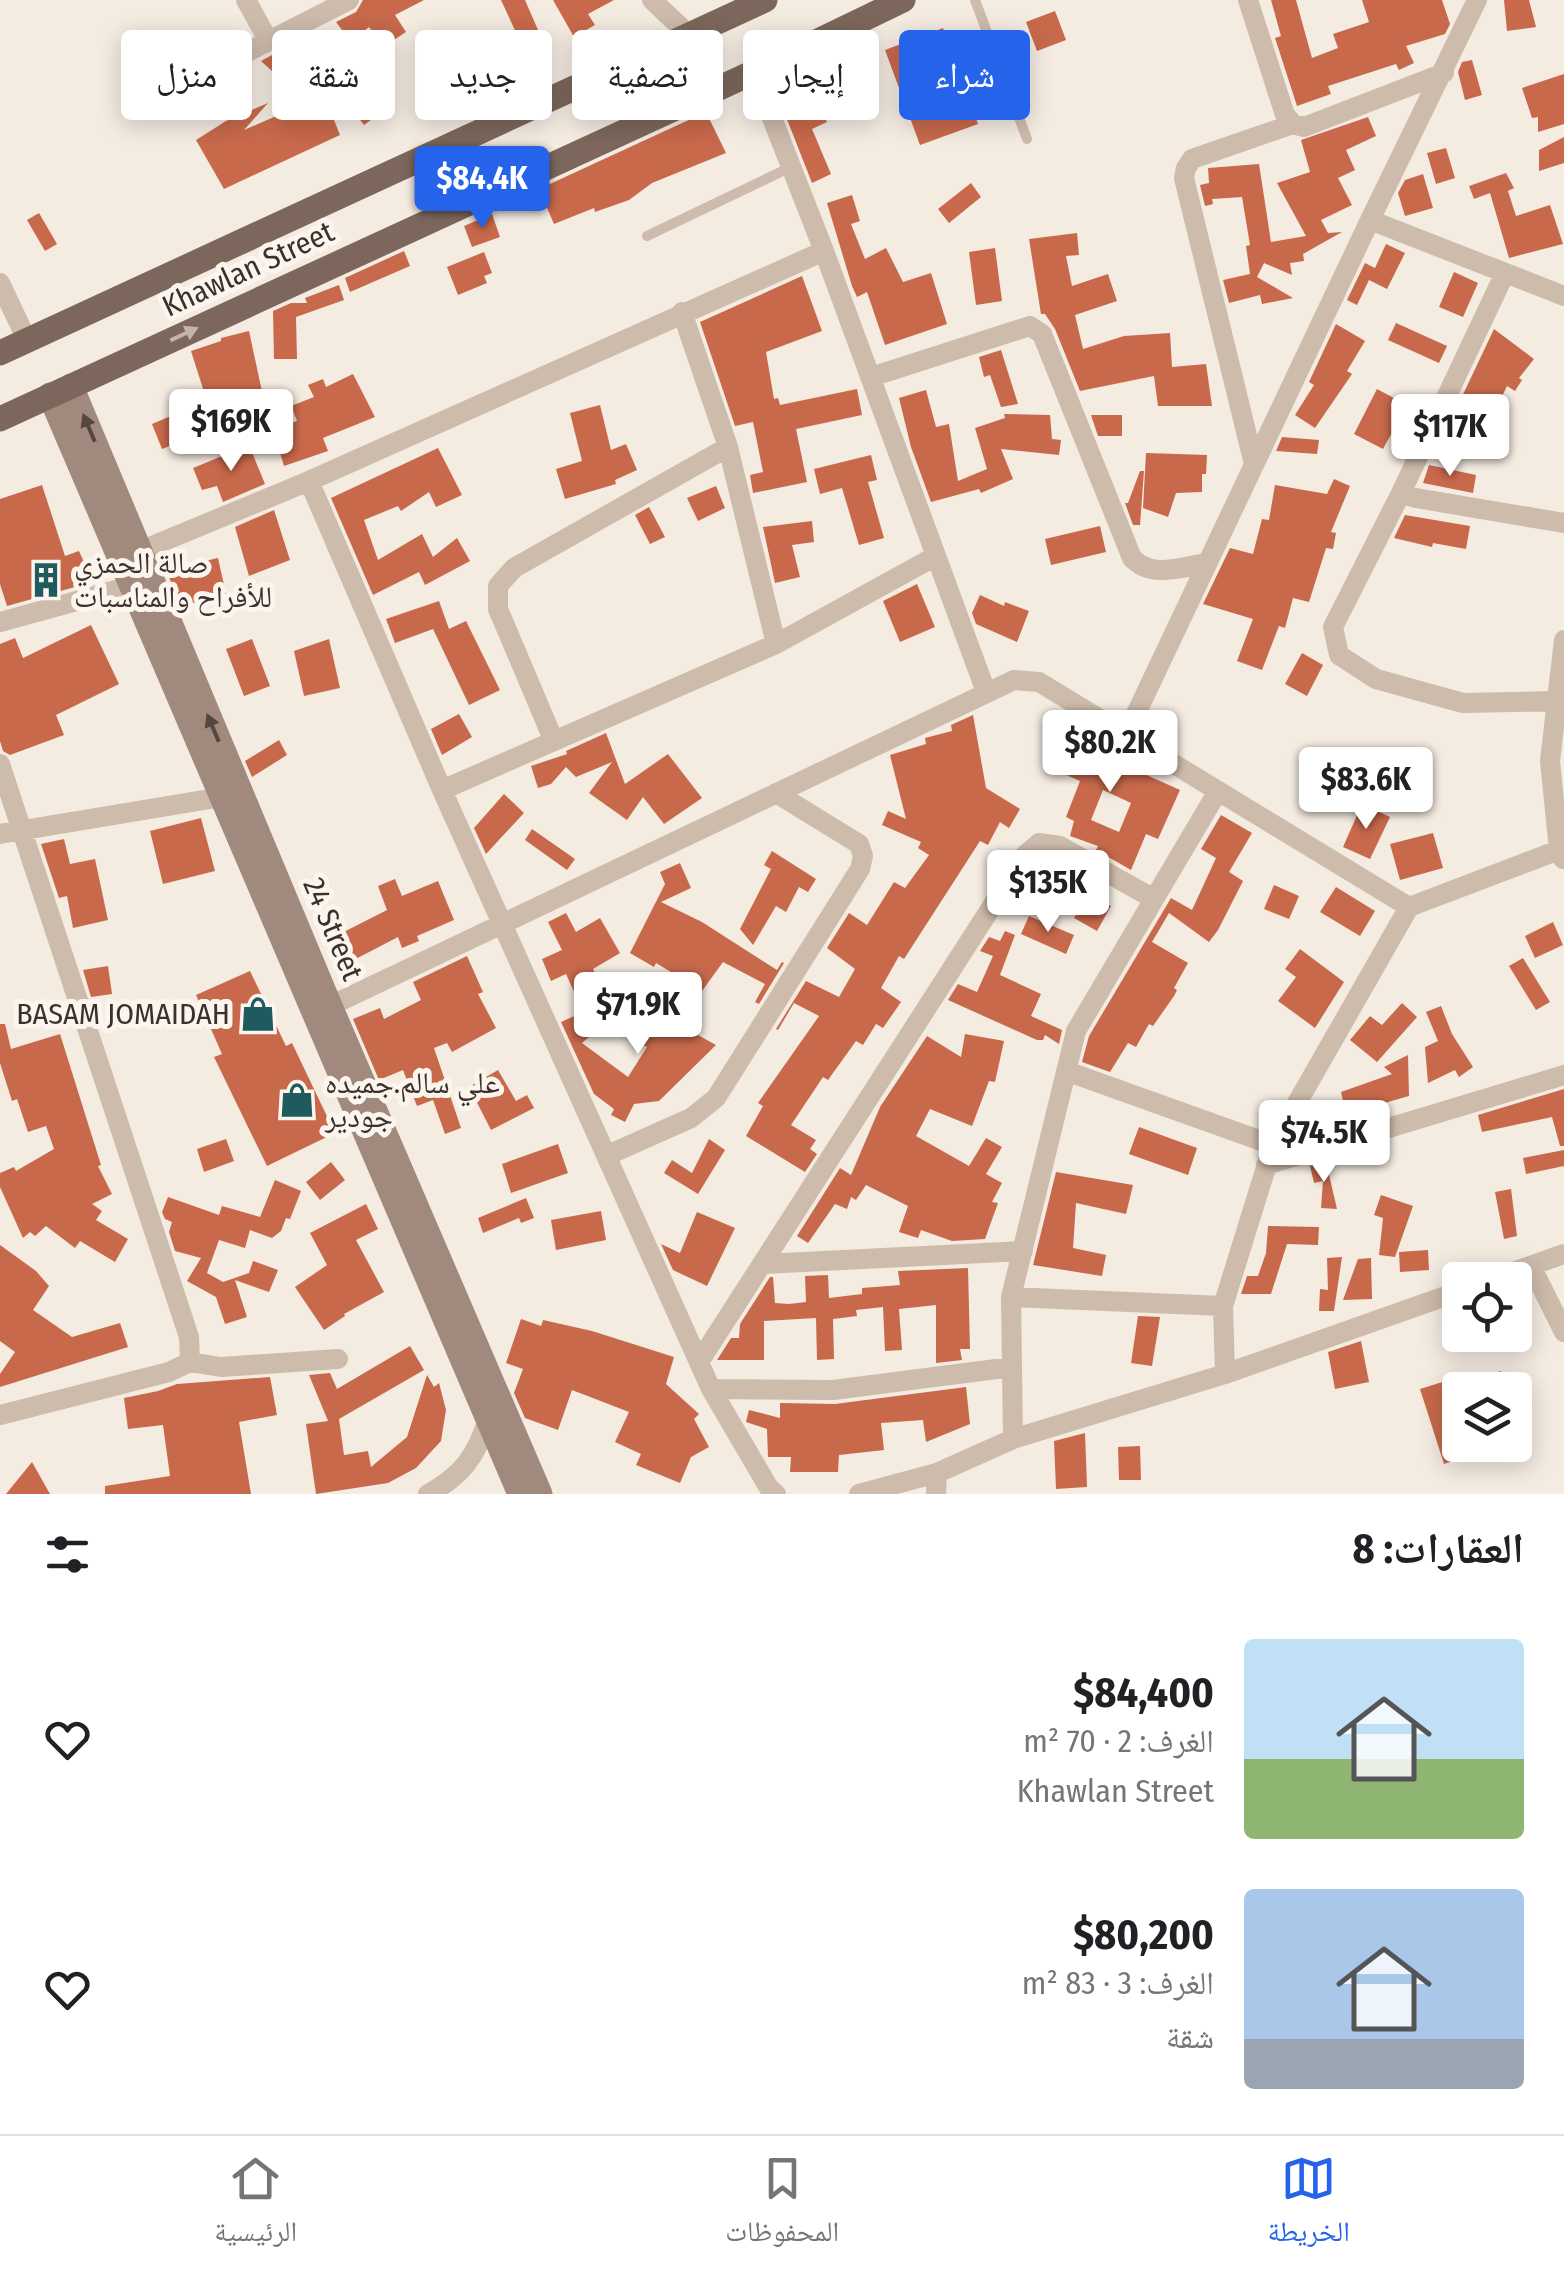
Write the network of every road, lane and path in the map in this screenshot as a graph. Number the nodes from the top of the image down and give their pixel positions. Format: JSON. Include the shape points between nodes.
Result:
{"nodes":[{"id":1,"x":246,"y":0,"type":"edge"},
{"id":2,"x":350,"y":0,"type":"edge"},
{"id":3,"x":652,"y":0,"type":"edge"},
{"id":4,"x":903,"y":0,"type":"edge"},
{"id":5,"x":975,"y":0,"type":"edge"},
{"id":6,"x":1248,"y":0,"type":"edge"},
{"id":7,"x":1477,"y":0,"type":"edge"},
{"id":8,"x":752,"y":3,"type":"edge"},
{"id":9,"x":684,"y":30,"type":"edge"},
{"id":10,"x":699,"y":30,"type":"edge"},
{"id":11,"x":841,"y":30,"type":"edge"},
{"id":12,"x":268,"y":40,"type":"junction"},
{"id":13,"x":252,"y":48,"type":"edge"},
{"id":14,"x":1444,"y":74,"type":"junction"},
{"id":15,"x":743,"y":77,"type":"edge"},
{"id":16,"x":572,"y":89,"type":"edge"},
{"id":17,"x":772,"y":120,"type":"edge"},
{"id":18,"x":1294,"y":124,"type":"junction"},
{"id":19,"x":1027,"y":138,"type":"dead end"},
{"id":20,"x":790,"y":167,"type":"junction"},
{"id":21,"x":1370,"y":220,"type":"junction"},
{"id":22,"x":647,"y":236,"type":"dead end"},
{"id":23,"x":824,"y":250,"type":"junction"},
{"id":24,"x":1504,"y":275,"type":"junction"},
{"id":25,"x":0,"y":282,"type":"edge"},
{"id":26,"x":1564,"y":296,"type":"edge"},
{"id":27,"x":682,"y":312,"type":"junction"},
{"id":28,"x":27,"y":340,"type":"junction"},
{"id":29,"x":0,"y":353,"type":"edge"},
{"id":30,"x":871,"y":377,"type":"junction"},
{"id":31,"x":61,"y":390,"type":"junction"},
{"id":32,"x":0,"y":419,"type":"edge"},
{"id":33,"x":728,"y":447,"type":"junction"},
{"id":34,"x":1254,"y":464,"type":"junction"},
{"id":35,"x":309,"y":481,"type":"junction"},
{"id":36,"x":1401,"y":493,"type":"junction"},
{"id":37,"x":1564,"y":523,"type":"edge"},
{"id":38,"x":140,"y":551,"type":"junction"},
{"id":39,"x":936,"y":556,"type":"junction"},
{"id":40,"x":1207,"y":563,"type":"junction"},
{"id":41,"x":131,"y":586,"type":"junction"},
{"id":42,"x":0,"y":622,"type":"edge"},
{"id":43,"x":1564,"y":640,"type":"edge"},
{"id":44,"x":776,"y":644,"type":"junction"},
{"id":45,"x":986,"y":692,"type":"junction"},
{"id":46,"x":1557,"y":701,"type":"junction"},
{"id":47,"x":1126,"y":735,"type":"junction"},
{"id":48,"x":553,"y":740,"type":"junction"},
{"id":49,"x":1557,"y":760,"type":"edge"},
{"id":50,"x":0,"y":764,"type":"edge"},
{"id":51,"x":442,"y":790,"type":"junction"},
{"id":52,"x":1218,"y":791,"type":"junction"},
{"id":53,"x":776,"y":793,"type":"junction"},
{"id":54,"x":231,"y":795,"type":"junction"},
{"id":55,"x":22,"y":830,"type":"junction"},
{"id":56,"x":0,"y":834,"type":"edge"},
{"id":57,"x":1562,"y":853,"type":"edge"},
{"id":58,"x":1154,"y":899,"type":"junction"},
{"id":59,"x":1409,"y":907,"type":"junction"},
{"id":60,"x":502,"y":924,"type":"junction"},
{"id":61,"x":330,"y":1006,"type":"junction"},
{"id":62,"x":1066,"y":1071,"type":"junction"},
{"id":63,"x":1564,"y":1075,"type":"edge"},
{"id":64,"x":1269,"y":1155,"type":"junction"},
{"id":65,"x":608,"y":1156,"type":"junction"},
{"id":66,"x":1022,"y":1251,"type":"junction"},
{"id":67,"x":1564,"y":1254,"type":"edge"},
{"id":68,"x":763,"y":1264,"type":"junction"},
{"id":69,"x":1532,"y":1266,"type":"edge"},
{"id":70,"x":1532,"y":1268,"type":"edge"},
{"id":71,"x":1442,"y":1297,"type":"edge"},
{"id":72,"x":1012,"y":1298,"type":"junction"},
{"id":73,"x":1223,"y":1306,"type":"junction"},
{"id":74,"x":1564,"y":1332,"type":"edge"},
{"id":75,"x":338,"y":1360,"type":"dead end"},
{"id":76,"x":190,"y":1362,"type":"junction"},
{"id":77,"x":699,"y":1362,"type":"junction"},
{"id":78,"x":1012,"y":1367,"type":"junction"},
{"id":79,"x":1225,"y":1374,"type":"junction"},
{"id":80,"x":710,"y":1389,"type":"junction"},
{"id":81,"x":1,"y":1412,"type":"edge"},
{"id":82,"x":488,"y":1419,"type":"junction"},
{"id":83,"x":1014,"y":1439,"type":"junction"},
{"id":84,"x":937,"y":1483,"type":"edge"},
{"id":85,"x":440,"y":1491,"type":"edge"},
{"id":86,"x":520,"y":1494,"type":"edge"},
{"id":87,"x":540,"y":1494,"type":"edge"},
{"id":88,"x":776,"y":1494,"type":"edge"},
{"id":89,"x":859,"y":1494,"type":"edge"}],
"edges":[{"from":1,"to":12,"type":"street"},
{"from":2,"to":12,"type":"street"},
{"from":3,"to":9,"type":"street"},
{"from":4,"to":11,"type":"main road","name":"Khawlan Street"},
{"from":5,"to":19,"type":"lane"},
{"from":6,"to":18,"type":"street","via":[[1285,115]]},
{"from":7,"to":14,"type":"street"},
{"from":8,"to":10,"type":"main road","name":"Khawlan Street"},
{"from":12,"to":13,"type":"street"},
{"from":14,"to":18,"type":"street","via":[[1304,127]]},
{"from":14,"to":21,"type":"street"},
{"from":31,"to":15,"type":"main road","name":"Khawlan Street","one_way":true},
{"from":16,"to":28,"type":"main road","name":"Khawlan Street"},
{"from":17,"to":20,"type":"street"},
{"from":18,"to":34,"type":"street","via":[[1192,159],[1184,178]]},
{"from":20,"to":22,"type":"lane"},
{"from":20,"to":23,"type":"street"},
{"from":21,"to":24,"type":"street"},
{"from":21,"to":34,"type":"street"},
{"from":23,"to":27,"type":"street"},
{"from":23,"to":30,"type":"street"},
{"from":24,"to":26,"type":"street"},
{"from":24,"to":36,"type":"street"},
{"from":25,"to":28,"type":"street"},
{"from":27,"to":33,"type":"street"},
{"from":27,"to":35,"type":"street"},
{"from":28,"to":29,"type":"main road","name":"Khawlan Street"},
{"from":30,"to":39,"type":"street"},
{"from":30,"to":40,"type":"street","via":[[1030,326],[1042,334],[1132,558],[1154,571]]},
{"from":31,"to":32,"type":"main road","name":"Khawlan Street"},
{"from":38,"to":31,"type":"street","name":"24 Street","one_way":true},
{"from":31,"to":41,"type":"street","name":"24 Street"},
{"from":33,"to":44,"type":"street"},
{"from":33,"to":48,"type":"street","via":[[514,568],[498,586],[498,609]]},
{"from":34,"to":40,"type":"street"},
{"from":35,"to":38,"type":"street"},
{"from":35,"to":51,"type":"street"},
{"from":36,"to":37,"type":"street"},
{"from":36,"to":46,"type":"street","via":[[1333,627],[1339,655],[1376,678],[1463,703]]},
{"from":54,"to":38,"type":"street","name":"24 Street","one_way":true},
{"from":39,"to":44,"type":"street"},
{"from":39,"to":45,"type":"street"},
{"from":40,"to":47,"type":"street"},
{"from":41,"to":42,"type":"street"},
{"from":41,"to":54,"type":"street","name":"24 Street"},
{"from":43,"to":46,"type":"street"},
{"from":44,"to":48,"type":"street"},
{"from":45,"to":47,"type":"street","via":[[1014,680],[1039,682]]},
{"from":45,"to":53,"type":"street"},
{"from":46,"to":49,"type":"street"},
{"from":47,"to":52,"type":"street"},
{"from":48,"to":51,"type":"street"},
{"from":49,"to":57,"type":"street"},
{"from":50,"to":55,"type":"street"},
{"from":51,"to":60,"type":"street"},
{"from":52,"to":58,"type":"street"},
{"from":52,"to":59,"type":"street"},
{"from":53,"to":60,"type":"street"},
{"from":53,"to":65,"type":"street","via":[[859,844],[860,869],[716,1098],[690,1118]]},
{"from":54,"to":55,"type":"street"},
{"from":54,"to":61,"type":"street","name":"24 Street"},
{"from":54,"to":82,"type":"street","name":"24 Street"},
{"from":55,"to":56,"type":"street"},
{"from":55,"to":76,"type":"street","via":[[189,1336]]},
{"from":57,"to":59,"type":"street"},
{"from":58,"to":62,"type":"street","via":[[1076,1030]]},
{"from":58,"to":68,"type":"street","via":[[1060,846],[1039,843],[1025,856]]},
{"from":59,"to":64,"type":"street"},
{"from":60,"to":61,"type":"street"},
{"from":60,"to":65,"type":"street"},
{"from":61,"to":87,"type":"street","name":"24 Street"},
{"from":62,"to":64,"type":"street"},
{"from":62,"to":66,"type":"street"},
{"from":63,"to":64,"type":"street"},
{"from":64,"to":73,"type":"street"},
{"from":65,"to":77,"type":"street"},
{"from":66,"to":68,"type":"street"},
{"from":66,"to":72,"type":"street"},
{"from":67,"to":69,"type":"street"},
{"from":68,"to":77,"type":"street"},
{"from":70,"to":74,"type":"street"},
{"from":71,"to":79,"type":"street"},
{"from":72,"to":73,"type":"street"},
{"from":72,"to":78,"type":"street"},
{"from":73,"to":79,"type":"street"},
{"from":75,"to":76,"type":"street","via":[[221,1367]]},
{"from":76,"to":81,"type":"street"},
{"from":77,"to":80,"type":"street"},
{"from":78,"to":80,"type":"street","via":[[833,1390]]},
{"from":78,"to":83,"type":"street"},
{"from":79,"to":83,"type":"street"},
{"from":80,"to":88,"type":"street"},
{"from":82,"to":85,"type":"street","via":[[480,1448]]},
{"from":82,"to":86,"type":"street","name":"24 Street"},
{"from":83,"to":84,"type":"street"},
{"from":84,"to":89,"type":"street"}]}
